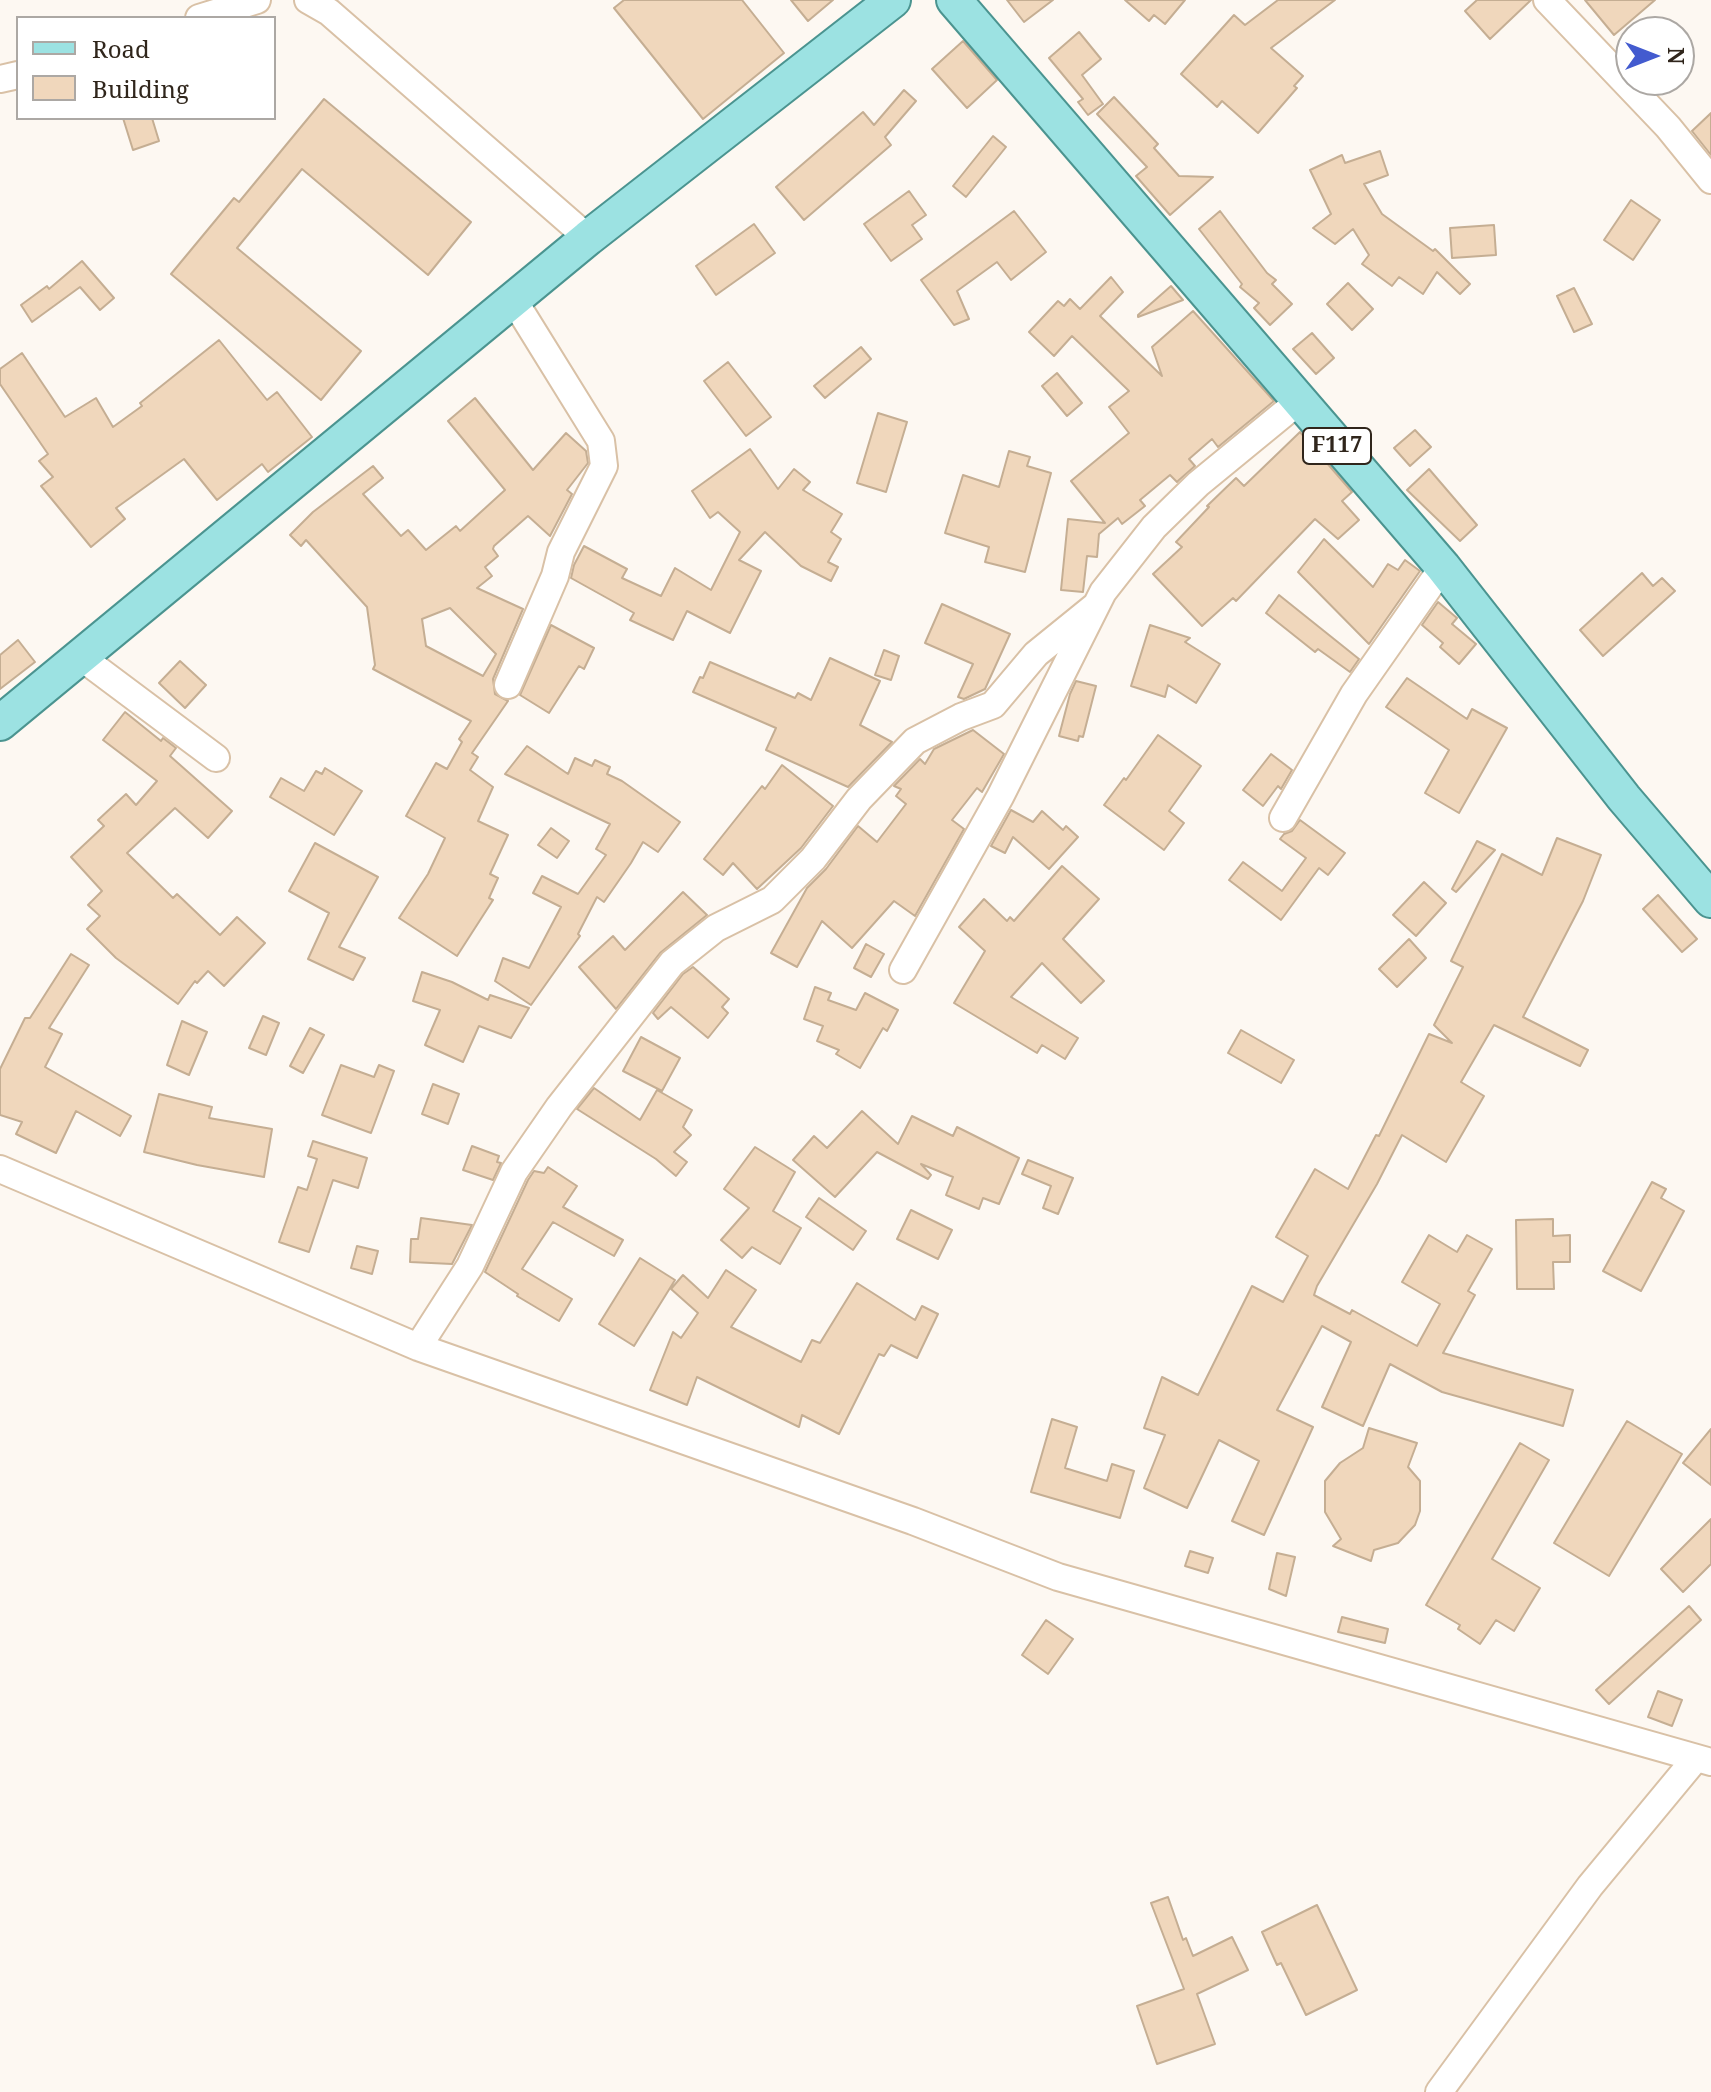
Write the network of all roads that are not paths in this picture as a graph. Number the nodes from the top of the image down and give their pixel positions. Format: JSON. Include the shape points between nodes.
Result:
{"nodes":[{"id":1,"x":257,"y":0,"type":"edge"},
{"id":2,"x":308,"y":0,"type":"edge"},
{"id":3,"x":893,"y":0,"type":"edge"},
{"id":4,"x":954,"y":0,"type":"edge"},
{"id":5,"x":1547,"y":0,"type":"edge"},
{"id":6,"x":205,"y":16,"type":"edge"},
{"id":7,"x":1711,"y":180,"type":"edge"},
{"id":8,"x":588,"y":238,"type":"junction"},
{"id":9,"x":513,"y":299,"type":"junction"},
{"id":10,"x":1298,"y":402,"type":"junction"},
{"id":11,"x":1443,"y":567,"type":"junction"},
{"id":12,"x":1094,"y":607,"type":"junction"},
{"id":13,"x":81,"y":657,"type":"junction"},
{"id":14,"x":508,"y":685,"type":"dead end"},
{"id":15,"x":0,"y":723,"type":"edge"},
{"id":16,"x":216,"y":758,"type":"dead end"},
{"id":17,"x":1283,"y":818,"type":"dead end"},
{"id":18,"x":1711,"y":900,"type":"edge"},
{"id":19,"x":903,"y":970,"type":"dead end"},
{"id":20,"x":0,"y":1169,"type":"edge"},
{"id":21,"x":418,"y":1347,"type":"junction"},
{"id":22,"x":1704,"y":1760,"type":"edge"},
{"id":23,"x":1439,"y":2092,"type":"edge"}],
"edges":[{"from":1,"to":6,"type":"street"},
{"from":2,"to":8,"type":"street","via":[[329,12]]},
{"from":3,"to":8,"type":"main road"},
{"from":4,"to":10,"type":"main road","number":"F117"},
{"from":5,"to":7,"type":"street"},
{"from":8,"to":9,"type":"main road"},
{"from":9,"to":13,"type":"main road"},
{"from":9,"to":14,"type":"street","via":[[601,441],[604,466],[561,552]]},
{"from":10,"to":11,"type":"main road","number":"F117"},
{"from":10,"to":12,"type":"street","via":[[1154,527]]},
{"from":11,"to":17,"type":"street","via":[[1354,694]]},
{"from":11,"to":18,"type":"main road","number":"F117"},
{"from":12,"to":19,"type":"street","via":[[1000,797]]},
{"from":12,"to":21,"type":"street","via":[[1036,654],[993,705],[915,741],[772,900],[716,928],[672,963],[514,1172],[470,1266]]},
{"from":13,"to":15,"type":"main road"},
{"from":13,"to":16,"type":"street"},
{"from":20,"to":21,"type":"street"},
{"from":21,"to":22,"type":"street","via":[[1058,1577]]},
{"from":22,"to":23,"type":"street","via":[[1590,1886]]}]}
